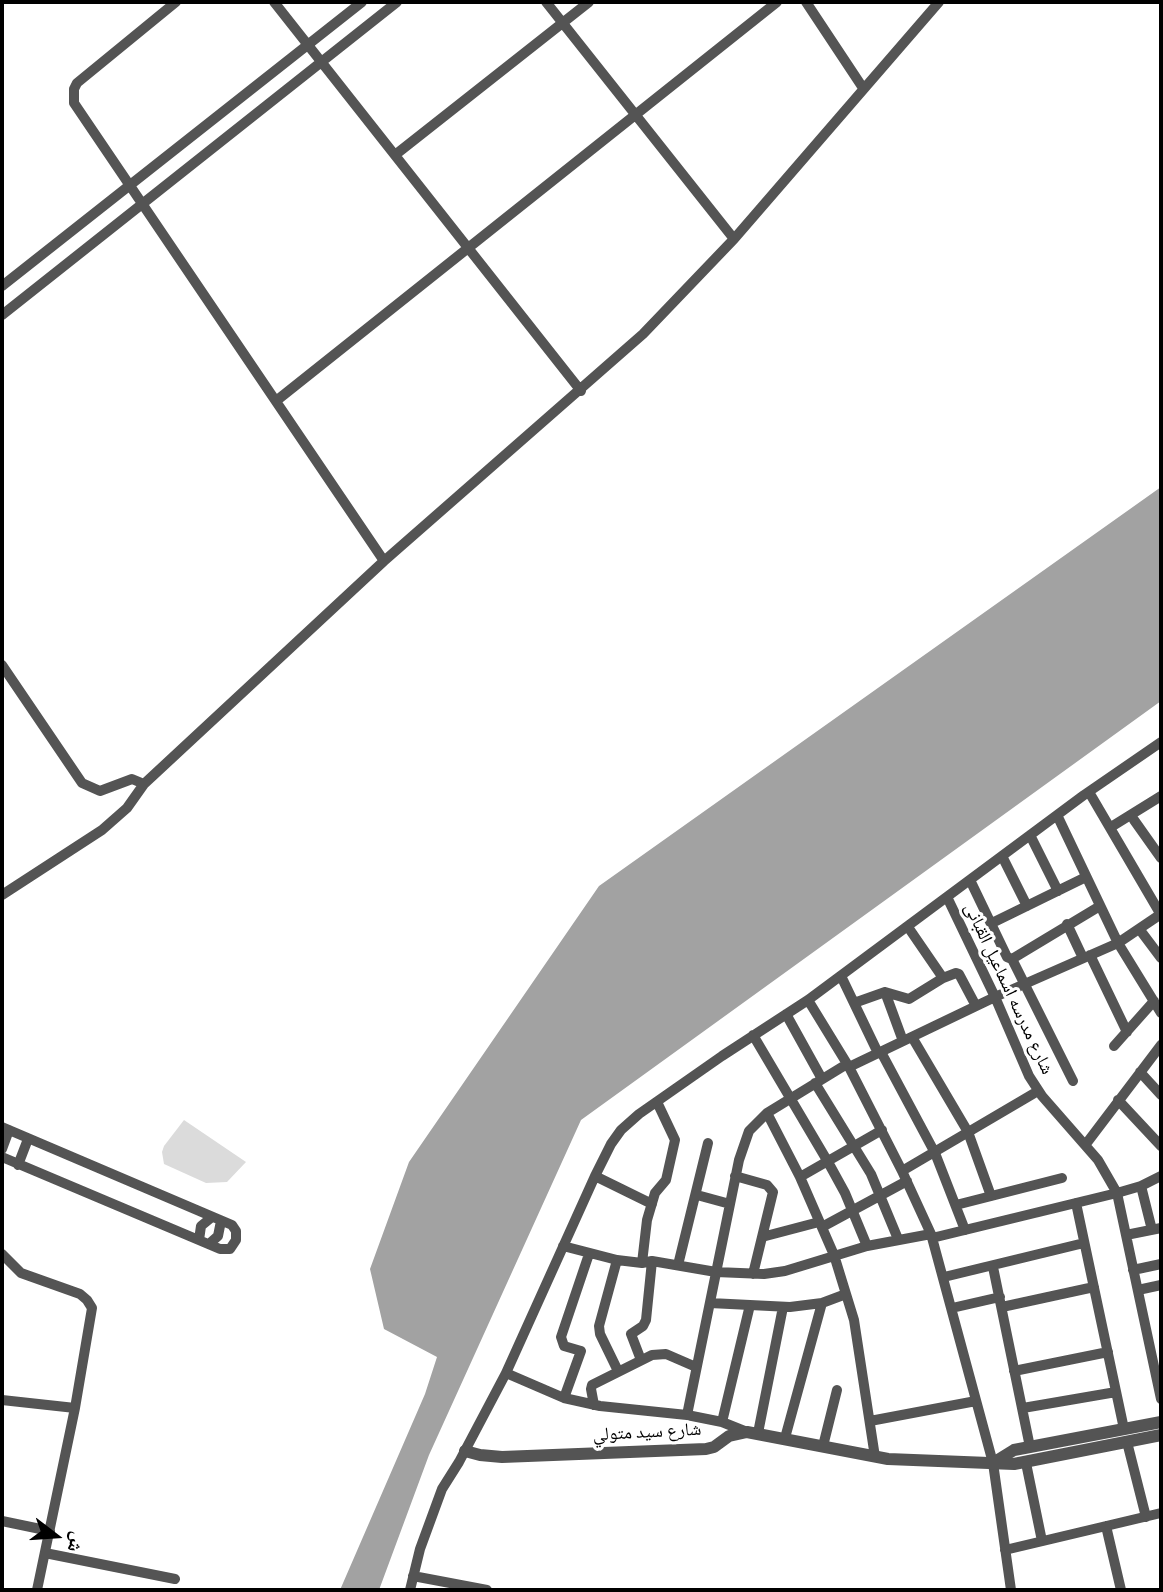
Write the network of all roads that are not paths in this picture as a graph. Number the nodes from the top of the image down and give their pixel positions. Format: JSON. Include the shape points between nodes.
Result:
{"nodes":[{"id":1,"x":176,"y":2,"type":"edge"},
{"id":2,"x":274,"y":2,"type":"edge"},
{"id":3,"x":362,"y":2,"type":"edge"},
{"id":4,"x":397,"y":2,"type":"edge"},
{"id":5,"x":546,"y":2,"type":"edge"},
{"id":6,"x":589,"y":2,"type":"edge"},
{"id":7,"x":777,"y":2,"type":"edge"},
{"id":8,"x":806,"y":2,"type":"edge"},
{"id":9,"x":939,"y":2,"type":"edge"},
{"id":10,"x":562,"y":22,"type":"junction"},
{"id":11,"x":307,"y":43,"type":"junction"},
{"id":12,"x":321,"y":61,"type":"junction"},
{"id":13,"x":863,"y":88,"type":"junction"},
{"id":14,"x":636,"y":115,"type":"junction"},
{"id":15,"x":395,"y":155,"type":"junction"},
{"id":16,"x":130,"y":185,"type":"junction"},
{"id":17,"x":142,"y":203,"type":"junction"},
{"id":18,"x":734,"y":239,"type":"junction"},
{"id":19,"x":469,"y":248,"type":"junction"},
{"id":20,"x":2,"y":286,"type":"edge"},
{"id":21,"x":2,"y":315,"type":"edge"},
{"id":22,"x":581,"y":391,"type":"junction"},
{"id":23,"x":276,"y":401,"type":"junction"},
{"id":24,"x":384,"y":561,"type":"junction"},
{"id":25,"x":2,"y":665,"type":"edge"},
{"id":26,"x":1161,"y":742,"type":"edge"},
{"id":27,"x":144,"y":784,"type":"junction"},
{"id":28,"x":1089,"y":792,"type":"junction"},
{"id":29,"x":1161,"y":796,"type":"edge"},
{"id":30,"x":1057,"y":815,"type":"junction"},
{"id":31,"x":1134,"y":820,"type":"dead end"},
{"id":32,"x":1111,"y":827,"type":"junction"},
{"id":33,"x":1030,"y":835,"type":"junction"},
{"id":34,"x":1002,"y":856,"type":"junction"},
{"id":35,"x":1161,"y":859,"type":"edge"},
{"id":36,"x":1086,"y":877,"type":"junction"},
{"id":37,"x":970,"y":880,"type":"junction"},
{"id":38,"x":1058,"y":891,"type":"junction"},
{"id":39,"x":2,"y":895,"type":"edge"},
{"id":40,"x":947,"y":897,"type":"junction"},
{"id":41,"x":1027,"y":906,"type":"junction"},
{"id":42,"x":1100,"y":906,"type":"junction"},
{"id":43,"x":1161,"y":915,"type":"edge"},
{"id":44,"x":992,"y":923,"type":"junction"},
{"id":45,"x":1068,"y":924,"type":"junction"},
{"id":46,"x":908,"y":927,"type":"junction"},
{"id":47,"x":1140,"y":930,"type":"junction"},
{"id":48,"x":1118,"y":943,"type":"junction"},
{"id":49,"x":1087,"y":956,"type":"junction"},
{"id":50,"x":1161,"y":958,"type":"edge"},
{"id":51,"x":1012,"y":959,"type":"junction"},
{"id":52,"x":841,"y":976,"type":"junction"},
{"id":53,"x":943,"y":978,"type":"junction"},
{"id":54,"x":1024,"y":985,"type":"junction"},
{"id":55,"x":885,"y":992,"type":"junction"},
{"id":56,"x":995,"y":997,"type":"junction"},
{"id":57,"x":808,"y":1000,"type":"junction"},
{"id":58,"x":1154,"y":1001,"type":"junction"},
{"id":59,"x":854,"y":1003,"type":"junction"},
{"id":60,"x":976,"y":1006,"type":"junction"},
{"id":61,"x":1161,"y":1013,"type":"edge"},
{"id":62,"x":786,"y":1014,"type":"junction"},
{"id":63,"x":1127,"y":1032,"type":"junction"},
{"id":64,"x":753,"y":1035,"type":"junction"},
{"id":65,"x":908,"y":1039,"type":"junction"},
{"id":66,"x":1161,"y":1045,"type":"edge"},
{"id":67,"x":1114,"y":1046,"type":"dead end"},
{"id":68,"x":880,"y":1053,"type":"junction"},
{"id":69,"x":848,"y":1065,"type":"junction"},
{"id":70,"x":1140,"y":1072,"type":"junction"},
{"id":71,"x":1073,"y":1080,"type":"dead end"},
{"id":72,"x":819,"y":1081,"type":"junction"},
{"id":73,"x":1038,"y":1091,"type":"junction"},
{"id":74,"x":1161,"y":1095,"type":"edge"},
{"id":75,"x":790,"y":1099,"type":"junction"},
{"id":76,"x":1118,"y":1100,"type":"junction"},
{"id":77,"x":657,"y":1102,"type":"junction"},
{"id":78,"x":767,"y":1113,"type":"junction"},
{"id":79,"x":6,"y":1129,"type":"edge"},
{"id":80,"x":882,"y":1130,"type":"junction"},
{"id":81,"x":968,"y":1132,"type":"junction"},
{"id":82,"x":28,"y":1139,"type":"junction"},
{"id":83,"x":708,"y":1143,"type":"dead end"},
{"id":84,"x":1086,"y":1143,"type":"junction"},
{"id":85,"x":855,"y":1146,"type":"junction"},
{"id":86,"x":1161,"y":1146,"type":"edge"},
{"id":87,"x":2,"y":1149,"type":"edge"},
{"id":88,"x":935,"y":1153,"type":"junction"},
{"id":89,"x":2,"y":1157,"type":"edge"},
{"id":90,"x":828,"y":1162,"type":"junction"},
{"id":91,"x":18,"y":1165,"type":"junction"},
{"id":92,"x":902,"y":1171,"type":"junction"},
{"id":93,"x":595,"y":1176,"type":"junction"},
{"id":94,"x":736,"y":1176,"type":"junction"},
{"id":95,"x":800,"y":1177,"type":"junction"},
{"id":96,"x":1161,"y":1177,"type":"edge"},
{"id":97,"x":1062,"y":1178,"type":"dead end"},
{"id":98,"x":907,"y":1181,"type":"junction"},
{"id":99,"x":1141,"y":1186,"type":"junction"},
{"id":100,"x":1117,"y":1193,"type":"junction"},
{"id":101,"x":697,"y":1195,"type":"junction"},
{"id":102,"x":881,"y":1196,"type":"junction"},
{"id":103,"x":991,"y":1196,"type":"junction"},
{"id":104,"x":1076,"y":1202,"type":"junction"},
{"id":105,"x":652,"y":1203,"type":"junction"},
{"id":106,"x":730,"y":1204,"type":"junction"},
{"id":107,"x":956,"y":1205,"type":"junction"},
{"id":108,"x":853,"y":1212,"type":"junction"},
{"id":109,"x":216,"y":1219,"type":"junction"},
{"id":110,"x":821,"y":1225,"type":"junction"},
{"id":111,"x":1157,"y":1229,"type":"edge"},
{"id":112,"x":965,"y":1230,"type":"junction"},
{"id":113,"x":1126,"y":1235,"type":"junction"},
{"id":114,"x":932,"y":1236,"type":"junction"},
{"id":115,"x":762,"y":1237,"type":"junction"},
{"id":116,"x":898,"y":1239,"type":"junction"},
{"id":117,"x":199,"y":1240,"type":"junction"},
{"id":118,"x":1084,"y":1243,"type":"junction"},
{"id":119,"x":209,"y":1244,"type":"junction"},
{"id":120,"x":563,"y":1246,"type":"junction"},
{"id":121,"x":867,"y":1246,"type":"junction"},
{"id":122,"x":2,"y":1254,"type":"edge"},
{"id":123,"x":589,"y":1254,"type":"junction"},
{"id":124,"x":834,"y":1255,"type":"junction"},
{"id":125,"x":617,"y":1261,"type":"junction"},
{"id":126,"x":647,"y":1262,"type":"junction"},
{"id":127,"x":1161,"y":1264,"type":"edge"},
{"id":128,"x":678,"y":1265,"type":"junction"},
{"id":129,"x":993,"y":1266,"type":"junction"},
{"id":130,"x":1133,"y":1270,"type":"junction"},
{"id":131,"x":716,"y":1272,"type":"junction"},
{"id":132,"x":753,"y":1274,"type":"junction"},
{"id":133,"x":944,"y":1277,"type":"junction"},
{"id":134,"x":1161,"y":1285,"type":"edge"},
{"id":135,"x":1094,"y":1287,"type":"junction"},
{"id":136,"x":1138,"y":1290,"type":"junction"},
{"id":137,"x":846,"y":1294,"type":"junction"},
{"id":138,"x":1001,"y":1302,"type":"junction"},
{"id":139,"x":710,"y":1303,"type":"junction"},
{"id":140,"x":822,"y":1303,"type":"junction"},
{"id":141,"x":750,"y":1305,"type":"junction"},
{"id":142,"x":783,"y":1307,"type":"junction"},
{"id":143,"x":952,"y":1308,"type":"junction"},
{"id":144,"x":1161,"y":1339,"type":"edge"},
{"id":145,"x":1149,"y":1341,"type":"junction"},
{"id":146,"x":1108,"y":1352,"type":"junction"},
{"id":147,"x":641,"y":1360,"type":"junction"},
{"id":148,"x":696,"y":1367,"type":"junction"},
{"id":149,"x":618,"y":1371,"type":"junction"},
{"id":150,"x":1014,"y":1371,"type":"junction"},
{"id":151,"x":506,"y":1373,"type":"junction"},
{"id":152,"x":837,"y":1390,"type":"dead end"},
{"id":153,"x":1116,"y":1392,"type":"junction"},
{"id":154,"x":564,"y":1398,"type":"junction"},
{"id":155,"x":1161,"y":1399,"type":"edge"},
{"id":156,"x":2,"y":1400,"type":"edge"},
{"id":157,"x":976,"y":1401,"type":"junction"},
{"id":158,"x":594,"y":1405,"type":"junction"},
{"id":159,"x":75,"y":1408,"type":"junction"},
{"id":160,"x":1023,"y":1408,"type":"junction"},
{"id":161,"x":687,"y":1415,"type":"junction"},
{"id":162,"x":870,"y":1421,"type":"junction"},
{"id":163,"x":722,"y":1422,"type":"junction"},
{"id":164,"x":1161,"y":1422,"type":"edge"},
{"id":165,"x":1124,"y":1429,"type":"junction"},
{"id":166,"x":752,"y":1433,"type":"junction"},
{"id":167,"x":1161,"y":1435,"type":"edge"},
{"id":168,"x":785,"y":1438,"type":"junction"},
{"id":169,"x":1128,"y":1442,"type":"junction"},
{"id":170,"x":823,"y":1446,"type":"junction"},
{"id":171,"x":1030,"y":1447,"type":"junction"},
{"id":172,"x":465,"y":1451,"type":"junction"},
{"id":173,"x":875,"y":1457,"type":"junction"},
{"id":174,"x":1026,"y":1462,"type":"junction"},
{"id":175,"x":993,"y":1463,"type":"junction"},
{"id":176,"x":1161,"y":1513,"type":"edge"},
{"id":177,"x":1146,"y":1517,"type":"junction"},
{"id":178,"x":2,"y":1521,"type":"edge"},
{"id":179,"x":1106,"y":1526,"type":"junction"},
{"id":180,"x":50,"y":1531,"type":"junction"},
{"id":181,"x":1042,"y":1541,"type":"junction"},
{"id":182,"x":1006,"y":1550,"type":"junction"},
{"id":183,"x":45,"y":1553,"type":"junction"},
{"id":184,"x":413,"y":1576,"type":"junction"},
{"id":185,"x":175,"y":1579,"type":"dead end"},
{"id":186,"x":458,"y":1588,"type":"edge"},
{"id":187,"x":37,"y":1590,"type":"edge"},
{"id":188,"x":410,"y":1590,"type":"edge"},
{"id":189,"x":487,"y":1590,"type":"edge"},
{"id":190,"x":1011,"y":1590,"type":"edge"},
{"id":191,"x":1121,"y":1590,"type":"edge"}],
"edges":[{"from":1,"to":16,"type":"street","via":[[74,89],[77,110]]},
{"from":2,"to":11,"type":"street"},
{"from":3,"to":11,"type":"street"},
{"from":4,"to":12,"type":"street"},
{"from":5,"to":10,"type":"street"},
{"from":6,"to":10,"type":"street"},
{"from":7,"to":14,"type":"street"},
{"from":8,"to":13,"type":"street"},
{"from":9,"to":13,"type":"street"},
{"from":10,"to":14,"type":"street"},
{"from":10,"to":15,"type":"street"},
{"from":11,"to":12,"type":"street"},
{"from":11,"to":16,"type":"street"},
{"from":12,"to":15,"type":"street"},
{"from":12,"to":17,"type":"street"},
{"from":13,"to":18,"type":"street"},
{"from":14,"to":18,"type":"street"},
{"from":14,"to":19,"type":"street"},
{"from":15,"to":19,"type":"street"},
{"from":16,"to":17,"type":"street"},
{"from":16,"to":20,"type":"street"},
{"from":17,"to":21,"type":"street"},
{"from":17,"to":23,"type":"street"},
{"from":18,"to":22,"type":"street","via":[[651,327]]},
{"from":19,"to":22,"type":"street"},
{"from":19,"to":23,"type":"street"},
{"from":22,"to":24,"type":"street"},
{"from":23,"to":24,"type":"street"},
{"from":24,"to":27,"type":"street"},
{"from":25,"to":27,"type":"street","via":[[82,783],[100,790],[132,779]]},
{"from":26,"to":28,"type":"street"},
{"from":27,"to":39,"type":"street","via":[[127,808],[102,830]]},
{"from":28,"to":30,"type":"street"},
{"from":28,"to":32,"type":"street"},
{"from":29,"to":32,"type":"street"},
{"from":30,"to":33,"type":"street"},
{"from":30,"to":36,"type":"street"},
{"from":31,"to":35,"type":"street"},
{"from":32,"to":43,"type":"street"},
{"from":33,"to":34,"type":"street"},
{"from":33,"to":38,"type":"street"},
{"from":34,"to":37,"type":"street"},
{"from":34,"to":41,"type":"street"},
{"from":36,"to":38,"type":"street"},
{"from":36,"to":42,"type":"street"},
{"from":37,"to":40,"type":"street"},
{"from":37,"to":44,"type":"street"},
{"from":38,"to":41,"type":"street"},
{"from":40,"to":46,"type":"street"},
{"from":40,"to":56,"type":"street","name":"شارع مدرسه اسماعيل القبانى"},
{"from":41,"to":44,"type":"street"},
{"from":42,"to":45,"type":"street"},
{"from":42,"to":48,"type":"street"},
{"from":43,"to":47,"type":"street"},
{"from":44,"to":51,"type":"street"},
{"from":45,"to":49,"type":"street"},
{"from":45,"to":51,"type":"street"},
{"from":46,"to":52,"type":"street"},
{"from":46,"to":53,"type":"street"},
{"from":47,"to":48,"type":"street"},
{"from":47,"to":50,"type":"street"},
{"from":48,"to":49,"type":"street"},
{"from":48,"to":58,"type":"street"},
{"from":49,"to":54,"type":"street"},
{"from":49,"to":63,"type":"street"},
{"from":51,"to":54,"type":"street"},
{"from":52,"to":57,"type":"street"},
{"from":52,"to":59,"type":"street"},
{"from":53,"to":55,"type":"street","via":[[909,999]]},
{"from":53,"to":60,"type":"street","via":[[959,974]]},
{"from":54,"to":56,"type":"street"},
{"from":54,"to":71,"type":"street"},
{"from":55,"to":59,"type":"street"},
{"from":55,"to":65,"type":"street"},
{"from":56,"to":60,"type":"street"},
{"from":56,"to":73,"type":"street","name":"شارع مدرسه اسماعيل القبانى"},
{"from":57,"to":62,"type":"street"},
{"from":57,"to":69,"type":"street"},
{"from":58,"to":61,"type":"street"},
{"from":58,"to":63,"type":"street"},
{"from":59,"to":68,"type":"street"},
{"from":60,"to":65,"type":"street"},
{"from":62,"to":64,"type":"street"},
{"from":62,"to":72,"type":"street"},
{"from":63,"to":67,"type":"street"},
{"from":64,"to":75,"type":"street"},
{"from":64,"to":77,"type":"street"},
{"from":65,"to":68,"type":"street"},
{"from":65,"to":81,"type":"street"},
{"from":66,"to":70,"type":"street"},
{"from":68,"to":69,"type":"street"},
{"from":68,"to":88,"type":"street"},
{"from":69,"to":72,"type":"street"},
{"from":69,"to":80,"type":"street"},
{"from":70,"to":74,"type":"street"},
{"from":70,"to":76,"type":"street"},
{"from":72,"to":75,"type":"street"},
{"from":72,"to":85,"type":"street"},
{"from":73,"to":81,"type":"street"},
{"from":73,"to":84,"type":"street","name":"شارع مدرسه اسماعيل القبانى"},
{"from":75,"to":78,"type":"street"},
{"from":75,"to":90,"type":"street"},
{"from":76,"to":84,"type":"street"},
{"from":76,"to":86,"type":"street"},
{"from":77,"to":93,"type":"street","via":[[621,1130]]},
{"from":77,"to":105,"type":"street","via":[[675,1140],[666,1180]]},
{"from":78,"to":94,"type":"street","via":[[749,1131]]},
{"from":78,"to":95,"type":"street"},
{"from":79,"to":82,"type":"street"},
{"from":79,"to":87,"type":"street"},
{"from":80,"to":85,"type":"street"},
{"from":80,"to":92,"type":"street"},
{"from":81,"to":88,"type":"street"},
{"from":81,"to":103,"type":"street"},
{"from":82,"to":91,"type":"street"},
{"from":82,"to":109,"type":"street"},
{"from":83,"to":101,"type":"street"},
{"from":84,"to":100,"type":"street","name":"شارع مدرسه اسماعيل القبانى"},
{"from":85,"to":90,"type":"street"},
{"from":85,"to":102,"type":"street"},
{"from":88,"to":92,"type":"street"},
{"from":88,"to":107,"type":"street"},
{"from":89,"to":91,"type":"street"},
{"from":90,"to":95,"type":"street"},
{"from":90,"to":108,"type":"street"},
{"from":91,"to":117,"type":"street"},
{"from":92,"to":98,"type":"street"},
{"from":93,"to":105,"type":"street"},
{"from":93,"to":120,"type":"street"},
{"from":94,"to":106,"type":"street"},
{"from":94,"to":115,"type":"street","via":[[772,1189]]},
{"from":95,"to":110,"type":"street"},
{"from":96,"to":99,"type":"street"},
{"from":97,"to":103,"type":"street"},
{"from":98,"to":102,"type":"street"},
{"from":98,"to":114,"type":"street"},
{"from":99,"to":100,"type":"street"},
{"from":99,"to":111,"type":"street"},
{"from":100,"to":104,"type":"street"},
{"from":100,"to":113,"type":"street","name":"شارع مدرسه اسماعيل القبانى"},
{"from":101,"to":106,"type":"street"},
{"from":101,"to":128,"type":"street"},
{"from":102,"to":108,"type":"street"},
{"from":102,"to":116,"type":"street"},
{"from":103,"to":107,"type":"street"},
{"from":104,"to":112,"type":"street"},
{"from":104,"to":118,"type":"street"},
{"from":105,"to":126,"type":"street","via":[[646,1229]]},
{"from":106,"to":131,"type":"street"},
{"from":107,"to":112,"type":"street"},
{"from":108,"to":110,"type":"street"},
{"from":108,"to":121,"type":"street"},
{"from":109,"to":117,"type":"street","via":[[201,1226]]},
{"from":109,"to":119,"type":"street","via":[[218,1236]]},
{"from":109,"to":119,"type":"street","via":[[235,1227],[238,1234],[230,1249]]},
{"from":110,"to":115,"type":"street"},
{"from":110,"to":124,"type":"street"},
{"from":111,"to":113,"type":"street"},
{"from":112,"to":114,"type":"street"},
{"from":113,"to":130,"type":"street","name":"شارع مدرسه اسماعيل القبانى"},
{"from":114,"to":116,"type":"street"},
{"from":114,"to":133,"type":"street"},
{"from":115,"to":132,"type":"street"},
{"from":116,"to":121,"type":"street"},
{"from":117,"to":119,"type":"street"},
{"from":118,"to":129,"type":"street"},
{"from":118,"to":135,"type":"street"},
{"from":120,"to":123,"type":"street"},
{"from":120,"to":151,"type":"street"},
{"from":121,"to":124,"type":"street"},
{"from":122,"to":159,"type":"street","via":[[21,1273],[79,1294],[92,1308]]},
{"from":123,"to":125,"type":"street"},
{"from":123,"to":154,"type":"street","via":[[561,1338],[564,1346],[581,1351]]},
{"from":124,"to":132,"type":"street","via":[[785,1271]]},
{"from":124,"to":137,"type":"street"},
{"from":125,"to":126,"type":"street"},
{"from":125,"to":149,"type":"street","via":[[599,1326]]},
{"from":126,"to":128,"type":"street"},
{"from":126,"to":147,"type":"street","via":[[646,1320],[631,1335]]},
{"from":127,"to":130,"type":"street"},
{"from":128,"to":131,"type":"street"},
{"from":129,"to":133,"type":"street"},
{"from":129,"to":138,"type":"street"},
{"from":130,"to":136,"type":"street","name":"شارع مدرسه اسماعيل القبانى"},
{"from":131,"to":132,"type":"street"},
{"from":131,"to":139,"type":"street"},
{"from":133,"to":143,"type":"street"},
{"from":134,"to":136,"type":"street"},
{"from":135,"to":138,"type":"street"},
{"from":135,"to":146,"type":"street"},
{"from":136,"to":145,"type":"street","name":"شارع مدرسه اسماعيل القبانى"},
{"from":137,"to":140,"type":"street"},
{"from":137,"to":162,"type":"street"},
{"from":138,"to":143,"type":"street"},
{"from":138,"to":150,"type":"street"},
{"from":139,"to":141,"type":"street"},
{"from":139,"to":148,"type":"street"},
{"from":140,"to":142,"type":"street"},
{"from":140,"to":168,"type":"street"},
{"from":141,"to":142,"type":"street"},
{"from":141,"to":163,"type":"street"},
{"from":142,"to":166,"type":"street"},
{"from":143,"to":157,"type":"street"},
{"from":144,"to":145,"type":"street"},
{"from":145,"to":155,"type":"street","name":"شارع مدرسه اسماعيل القبانى"},
{"from":146,"to":150,"type":"street"},
{"from":146,"to":153,"type":"street"},
{"from":147,"to":148,"type":"street","via":[[662,1354]]},
{"from":147,"to":149,"type":"street"},
{"from":148,"to":161,"type":"street"},
{"from":149,"to":158,"type":"street","via":[[592,1385]]},
{"from":150,"to":160,"type":"street"},
{"from":151,"to":154,"type":"street"},
{"from":151,"to":172,"type":"street"},
{"from":152,"to":170,"type":"street"},
{"from":153,"to":160,"type":"street"},
{"from":153,"to":165,"type":"street"},
{"from":154,"to":158,"type":"street"},
{"from":156,"to":159,"type":"street"},
{"from":157,"to":162,"type":"street"},
{"from":157,"to":175,"type":"street"},
{"from":158,"to":161,"type":"street"},
{"from":159,"to":180,"type":"street"},
{"from":160,"to":171,"type":"street"},
{"from":161,"to":163,"type":"street"},
{"from":162,"to":173,"type":"street"},
{"from":163,"to":166,"type":"street"},
{"from":164,"to":165,"type":"street"},
{"from":165,"to":171,"type":"street"},
{"from":166,"to":168,"type":"street"},
{"from":166,"to":172,"type":"street","name":"شارع سيد متولي","via":[[729,1436],[706,1449],[502,1457]]},
{"from":167,"to":169,"type":"street"},
{"from":168,"to":170,"type":"street"},
{"from":169,"to":174,"type":"street"},
{"from":169,"to":177,"type":"street"},
{"from":170,"to":173,"type":"street"},
{"from":171,"to":175,"type":"street","via":[[1007,1452]]},
{"from":172,"to":184,"type":"street","via":[[438,1499]]},
{"from":173,"to":175,"type":"street"},
{"from":174,"to":175,"type":"street"},
{"from":174,"to":181,"type":"street"},
{"from":175,"to":182,"type":"street"},
{"from":176,"to":177,"type":"street"},
{"from":177,"to":179,"type":"street"},
{"from":178,"to":180,"type":"street"},
{"from":179,"to":181,"type":"street"},
{"from":179,"to":191,"type":"street"},
{"from":180,"to":183,"type":"street"},
{"from":181,"to":182,"type":"street"},
{"from":182,"to":190,"type":"street"},
{"from":183,"to":185,"type":"street"},
{"from":183,"to":187,"type":"street"},
{"from":184,"to":186,"type":"street"},
{"from":184,"to":188,"type":"street"},
{"from":186,"to":189,"type":"street"}]}
